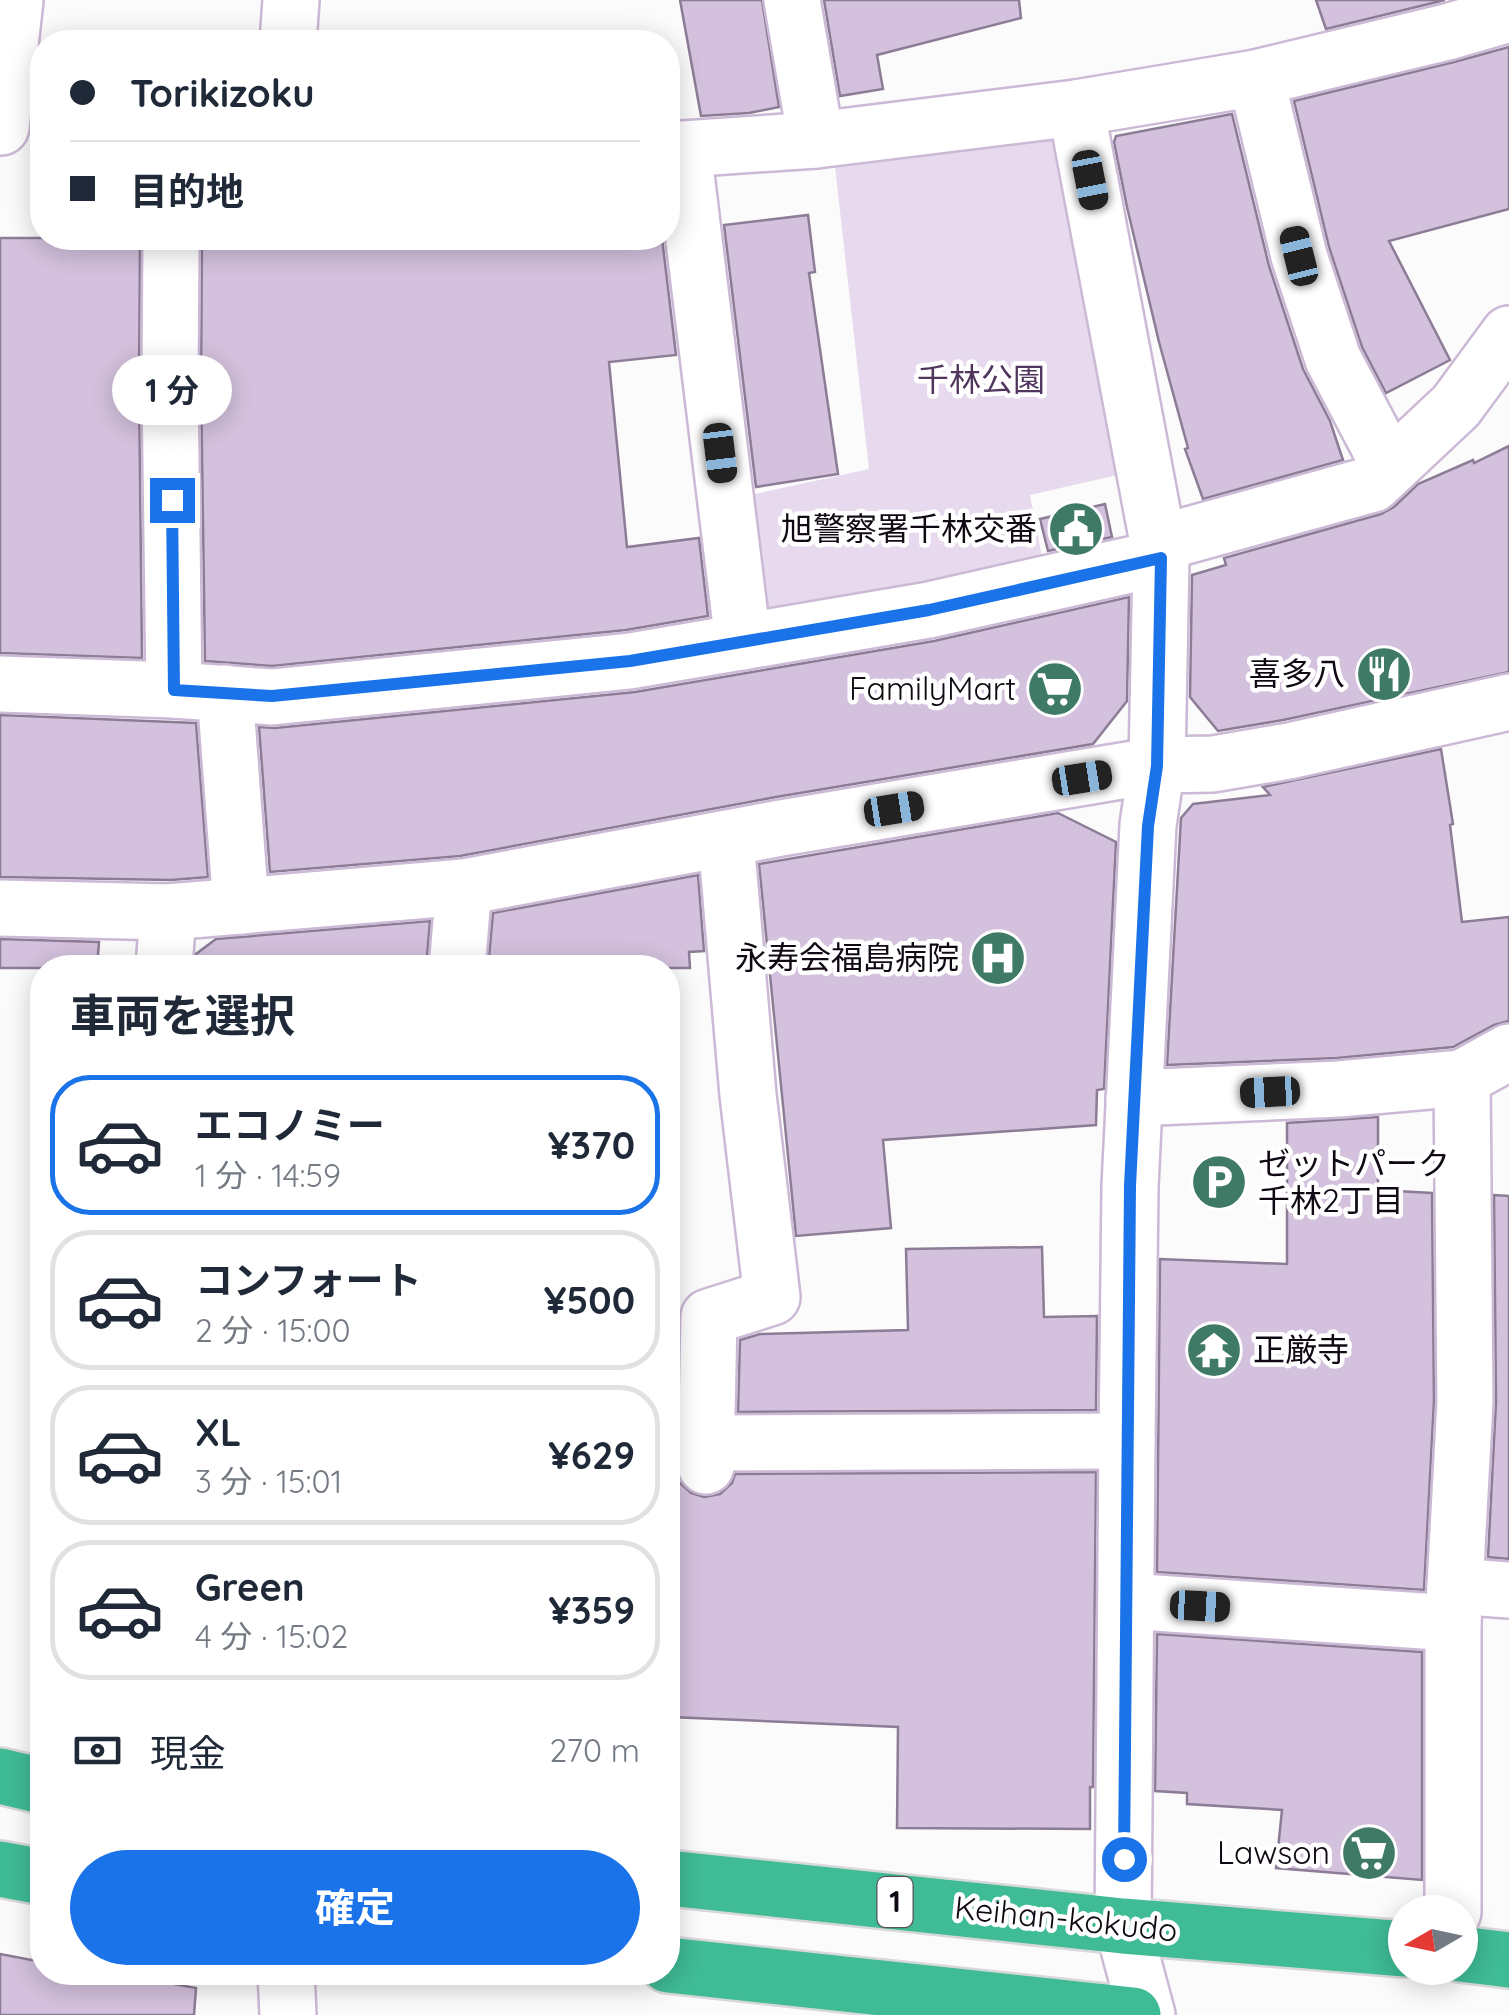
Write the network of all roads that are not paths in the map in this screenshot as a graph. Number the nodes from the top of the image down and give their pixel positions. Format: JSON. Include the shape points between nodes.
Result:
{"nodes":[{"id":1,"x":14,"y":0,"type":"edge"},
{"id":2,"x":291,"y":0,"type":"edge"},
{"id":3,"x":792,"y":0,"type":"edge"},
{"id":4,"x":1509,"y":14,"type":"edge"},
{"id":5,"x":289,"y":30,"type":"edge"},
{"id":6,"x":1256,"y":78,"type":"junction"},
{"id":7,"x":1076,"y":108,"type":"junction"},
{"id":8,"x":1,"y":127,"type":"edge"},
{"id":9,"x":30,"y":129,"type":"edge"},
{"id":10,"x":816,"y":140,"type":"junction"},
{"id":11,"x":680,"y":150,"type":"edge"},
{"id":12,"x":680,"y":186,"type":"edge"},
{"id":13,"x":172,"y":250,"type":"edge"},
{"id":14,"x":1509,"y":334,"type":"edge"},
{"id":15,"x":1390,"y":467,"type":"junction"},
{"id":16,"x":1160,"y":550,"type":"junction"},
{"id":17,"x":743,"y":642,"type":"junction"},
{"id":18,"x":0,"y":684,"type":"edge"},
{"id":19,"x":200,"y":692,"type":"junction"},
{"id":20,"x":1509,"y":702,"type":"edge"},
{"id":21,"x":1157,"y":766,"type":"junction"},
{"id":22,"x":723,"y":838,"type":"junction"},
{"id":23,"x":464,"y":886,"type":"junction"},
{"id":24,"x":241,"y":906,"type":"junction"},
{"id":25,"x":0,"y":908,"type":"edge"},
{"id":26,"x":168,"y":912,"type":"junction"},
{"id":27,"x":165,"y":955,"type":"edge"},
{"id":28,"x":458,"y":955,"type":"edge"},
{"id":29,"x":1509,"y":1052,"type":"edge"},
{"id":30,"x":1462,"y":1078,"type":"junction"},
{"id":31,"x":1134,"y":1098,"type":"junction"},
{"id":32,"x":1487,"y":1402,"type":"edge"},
{"id":33,"x":1127,"y":1441,"type":"junction"},
{"id":34,"x":1509,"y":1590,"type":"edge"},
{"id":35,"x":1126,"y":1601,"type":"junction"},
{"id":36,"x":1454,"y":1604,"type":"junction"},
{"id":37,"x":0,"y":1776,"type":"edge"},
{"id":38,"x":30,"y":1783,"type":"edge"},
{"id":39,"x":0,"y":1869,"type":"edge"},
{"id":40,"x":30,"y":1875,"type":"edge"},
{"id":41,"x":680,"y":1879,"type":"edge"},
{"id":42,"x":1453,"y":1895,"type":"edge"},
{"id":43,"x":1124,"y":1926,"type":"junction"},
{"id":44,"x":1388,"y":1948,"type":"edge"},
{"id":45,"x":1478,"y":1956,"type":"edge"},
{"id":46,"x":1509,"y":1960,"type":"edge"},
{"id":47,"x":680,"y":1966,"type":"edge"},
{"id":48,"x":287,"y":1985,"type":"edge"},
{"id":49,"x":288,"y":2015,"type":"edge"},
{"id":50,"x":1132,"y":2015,"type":"edge"},
{"id":51,"x":1147,"y":2015,"type":"edge"}],
"edges":[{"from":1,"to":8,"type":"street"},
{"from":2,"to":5,"type":"street"},
{"from":3,"to":10,"type":"street"},
{"from":4,"to":6,"type":"street"},
{"from":6,"to":7,"type":"street"},
{"from":6,"to":15,"type":"street","via":[[1299,256],[1333,359]]},
{"from":7,"to":10,"type":"street"},
{"from":7,"to":16,"type":"street"},
{"from":8,"to":9,"type":"street"},
{"from":10,"to":11,"type":"street"},
{"from":12,"to":17,"type":"street"},
{"from":13,"to":19,"type":"street"},
{"from":14,"to":15,"type":"street","via":[[1456,406]]},
{"from":15,"to":16,"type":"street","via":[[1373,484]]},
{"from":16,"to":17,"type":"street","via":[[929,610]]},
{"from":16,"to":21,"type":"street"},
{"from":17,"to":19,"type":"street","via":[[630,661],[290,695]]},
{"from":18,"to":19,"type":"street"},
{"from":19,"to":24,"type":"street"},
{"from":20,"to":21,"type":"street","via":[[1289,752]]},
{"from":21,"to":22,"type":"street"},
{"from":21,"to":31,"type":"street"},
{"from":22,"to":23,"type":"street"},
{"from":22,"to":33,"type":"street","via":[[772,1297],[709,1317],[706,1455]]},
{"from":23,"to":24,"type":"street"},
{"from":23,"to":28,"type":"street"},
{"from":24,"to":26,"type":"street"},
{"from":25,"to":26,"type":"street"},
{"from":26,"to":27,"type":"street"},
{"from":29,"to":30,"type":"street"},
{"from":30,"to":31,"type":"street"},
{"from":30,"to":32,"type":"street"},
{"from":31,"to":33,"type":"street"},
{"from":32,"to":36,"type":"street"},
{"from":33,"to":35,"type":"street"},
{"from":34,"to":36,"type":"street"},
{"from":35,"to":36,"type":"street"},
{"from":35,"to":43,"type":"street"},
{"from":36,"to":42,"type":"street"},
{"from":37,"to":38,"type":"highway"},
{"from":39,"to":40,"type":"highway"},
{"from":41,"to":43,"type":"highway","name":"Keihan-kokudo","number":"1"},
{"from":43,"to":44,"type":"highway","name":"Keihan-kokudo","number":"1"},
{"from":43,"to":51,"type":"street"},
{"from":45,"to":46,"type":"highway"},
{"from":47,"to":50,"type":"highway"},
{"from":48,"to":49,"type":"street"}]}
